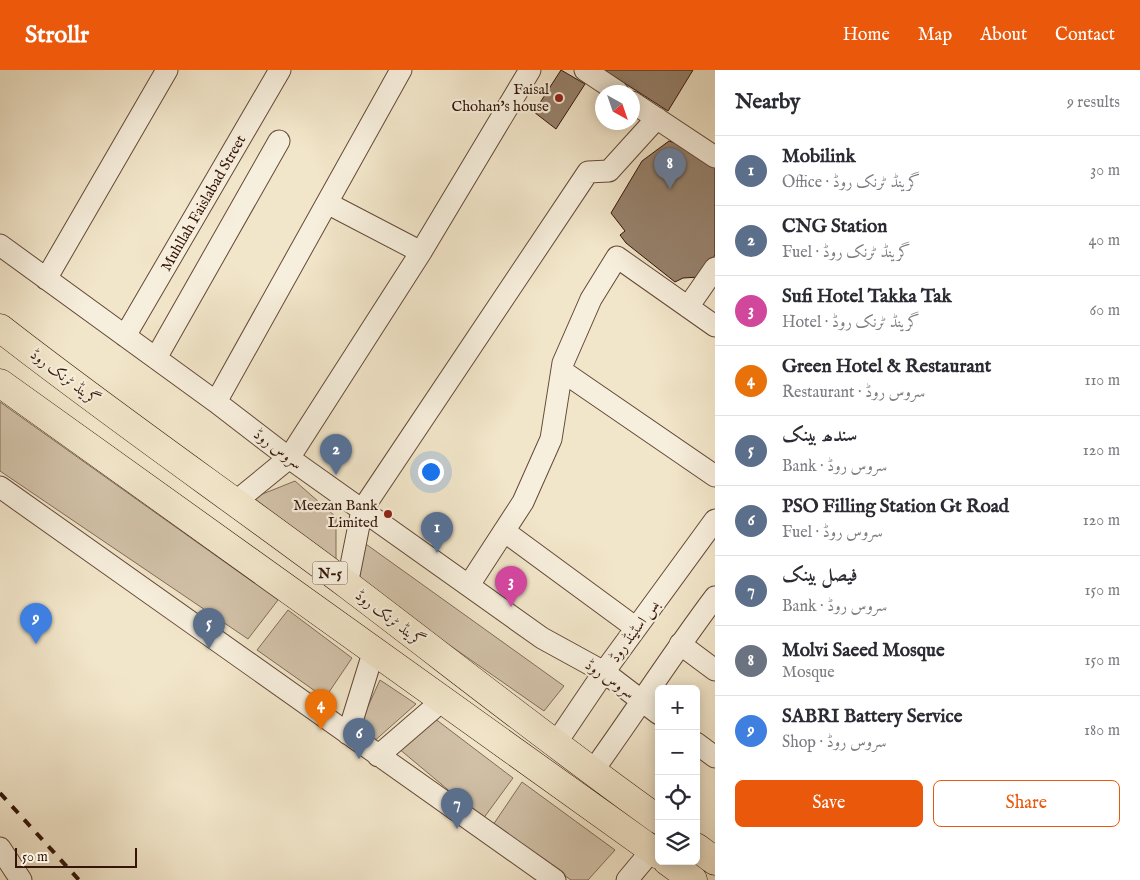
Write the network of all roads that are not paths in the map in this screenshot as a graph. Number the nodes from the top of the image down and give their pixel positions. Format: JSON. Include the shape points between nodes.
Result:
{"nodes":[{"id":1,"x":167,"y":70,"type":"edge"},
{"id":2,"x":280,"y":70,"type":"edge"},
{"id":3,"x":401,"y":70,"type":"edge"},
{"id":4,"x":530,"y":70,"type":"edge"},
{"id":5,"x":585,"y":70,"type":"edge"},
{"id":6,"x":608,"y":85,"type":"edge"},
{"id":7,"x":640,"y":107,"type":"edge"},
{"id":8,"x":657,"y":118,"type":"junction"},
{"id":9,"x":278,"y":141,"type":"dead end"},
{"id":10,"x":715,"y":158,"type":"edge"},
{"id":11,"x":327,"y":203,"type":"junction"},
{"id":12,"x":0,"y":245,"type":"edge"},
{"id":13,"x":421,"y":252,"type":"junction"},
{"id":14,"x":715,"y":268,"type":"edge"},
{"id":15,"x":46,"y":279,"type":"junction"},
{"id":16,"x":688,"y":307,"type":"junction"},
{"id":17,"x":715,"y":326,"type":"edge"},
{"id":18,"x":0,"y":328,"type":"edge"},
{"id":19,"x":125,"y":336,"type":"junction"},
{"id":20,"x":156,"y":358,"type":"junction"},
{"id":21,"x":562,"y":371,"type":"junction"},
{"id":22,"x":0,"y":383,"type":"edge"},
{"id":23,"x":216,"y":402,"type":"junction"},
{"id":24,"x":134,"y":429,"type":"junction"},
{"id":25,"x":289,"y":458,"type":"junction"},
{"id":26,"x":110,"y":460,"type":"junction"},
{"id":27,"x":715,"y":476,"type":"edge"},
{"id":28,"x":0,"y":487,"type":"edge"},
{"id":29,"x":234,"y":503,"type":"junction"},
{"id":30,"x":362,"y":510,"type":"junction"},
{"id":31,"x":715,"y":520,"type":"edge"},
{"id":32,"x":504,"y":531,"type":"junction"},
{"id":33,"x":346,"y":585,"type":"junction"},
{"id":34,"x":469,"y":585,"type":"junction"},
{"id":35,"x":715,"y":597,"type":"edge"},
{"id":36,"x":636,"y":628,"type":"junction"},
{"id":37,"x":680,"y":644,"type":"junction"},
{"id":38,"x":374,"y":650,"type":"junction"},
{"id":39,"x":715,"y":670,"type":"edge"},
{"id":40,"x":604,"y":672,"type":"junction"},
{"id":41,"x":443,"y":700,"type":"junction"},
{"id":42,"x":651,"y":708,"type":"edge"},
{"id":43,"x":348,"y":734,"type":"junction"},
{"id":44,"x":556,"y":743,"type":"junction"},
{"id":45,"x":700,"y":746,"type":"edge"},
{"id":46,"x":378,"y":756,"type":"junction"},
{"id":47,"x":715,"y":757,"type":"edge"},
{"id":48,"x":592,"y":772,"type":"junction"},
{"id":49,"x":655,"y":817,"type":"edge"},
{"id":50,"x":0,"y":848,"type":"edge"},
{"id":51,"x":700,"y":850,"type":"edge"},
{"id":52,"x":655,"y":853,"type":"edge"},
{"id":53,"x":655,"y":859,"type":"edge"},
{"id":54,"x":715,"y":860,"type":"edge"},
{"id":55,"x":672,"y":865,"type":"edge"},
{"id":56,"x":22,"y":880,"type":"edge"},
{"id":57,"x":556,"y":880,"type":"edge"},
{"id":58,"x":626,"y":880,"type":"edge"},
{"id":59,"x":693,"y":880,"type":"edge"}],
"edges":[{"from":1,"to":15,"type":"street"},
{"from":2,"to":19,"type":"street","name":"Muhllah Faislabad Street"},
{"from":3,"to":11,"type":"street"},
{"from":4,"to":13,"type":"street"},
{"from":5,"to":6,"type":"street"},
{"from":7,"to":8,"type":"street"},
{"from":8,"to":10,"type":"street"},
{"from":8,"to":30,"type":"street","via":[[609,171],[588,172]]},
{"from":9,"to":20,"type":"street"},
{"from":11,"to":13,"type":"street"},
{"from":11,"to":23,"type":"street"},
{"from":12,"to":15,"type":"street","name":"سروس روڈ"},
{"from":13,"to":25,"type":"street"},
{"from":14,"to":16,"type":"street"},
{"from":15,"to":19,"type":"street","name":"سروس روڈ"},
{"from":16,"to":17,"type":"street"},
{"from":16,"to":21,"type":"street","via":[[617,257],[591,299]]},
{"from":18,"to":24,"type":"highway","name":"گرینڈ ٹرنک روڈ","number":"N-5"},
{"from":19,"to":20,"type":"street","name":"سروس روڈ"},
{"from":20,"to":23,"type":"street","name":"سروس روڈ"},
{"from":21,"to":27,"type":"street"},
{"from":21,"to":32,"type":"street","via":[[551,439],[523,502]]},
{"from":22,"to":26,"type":"highway","number":"N-5"},
{"from":23,"to":25,"type":"street","name":"سروس روڈ"},
{"from":24,"to":26,"type":"highway"},
{"from":24,"to":29,"type":"highway","name":"گرینڈ ٹرنک روڈ","number":"N-5"},
{"from":25,"to":29,"type":"street"},
{"from":25,"to":30,"type":"street","name":"سروس روڈ"},
{"from":26,"to":38,"type":"highway","number":"N-5"},
{"from":28,"to":43,"type":"street"},
{"from":29,"to":33,"type":"highway","name":"گرینڈ ٹرنک روڈ","number":"N-5"},
{"from":30,"to":33,"type":"street"},
{"from":30,"to":34,"type":"street","name":"سروس روڈ"},
{"from":31,"to":36,"type":"street","name":"بس اسٹینڈ روڈ"},
{"from":32,"to":34,"type":"street"},
{"from":32,"to":36,"type":"street"},
{"from":33,"to":44,"type":"highway","name":"گرینڈ ٹرنک روڈ","number":"N-5"},
{"from":34,"to":40,"type":"street","name":"سروس روڈ","via":[[542,638]]},
{"from":35,"to":37,"type":"street"},
{"from":36,"to":40,"type":"street","name":"بس اسٹینڈ روڈ"},
{"from":37,"to":39,"type":"street"},
{"from":37,"to":42,"type":"street"},
{"from":38,"to":41,"type":"highway","number":"N-5"},
{"from":38,"to":43,"type":"street"},
{"from":40,"to":42,"type":"street","name":"سروس روڈ"},
{"from":40,"to":44,"type":"street","name":"بس اسٹینڈ روڈ"},
{"from":41,"to":46,"type":"street"},
{"from":41,"to":52,"type":"highway","number":"N-5"},
{"from":42,"to":48,"type":"street"},
{"from":43,"to":46,"type":"street"},
{"from":44,"to":48,"type":"highway","name":"گرینڈ ٹرنک روڈ","number":"N-5"},
{"from":45,"to":47,"type":"street"},
{"from":46,"to":57,"type":"street"},
{"from":48,"to":49,"type":"highway","name":"گرینڈ ٹرنک روڈ","number":"N-5"},
{"from":50,"to":56,"type":"street"},
{"from":51,"to":54,"type":"highway"},
{"from":53,"to":58,"type":"street"},
{"from":55,"to":59,"type":"highway","number":"N-5"}]}
